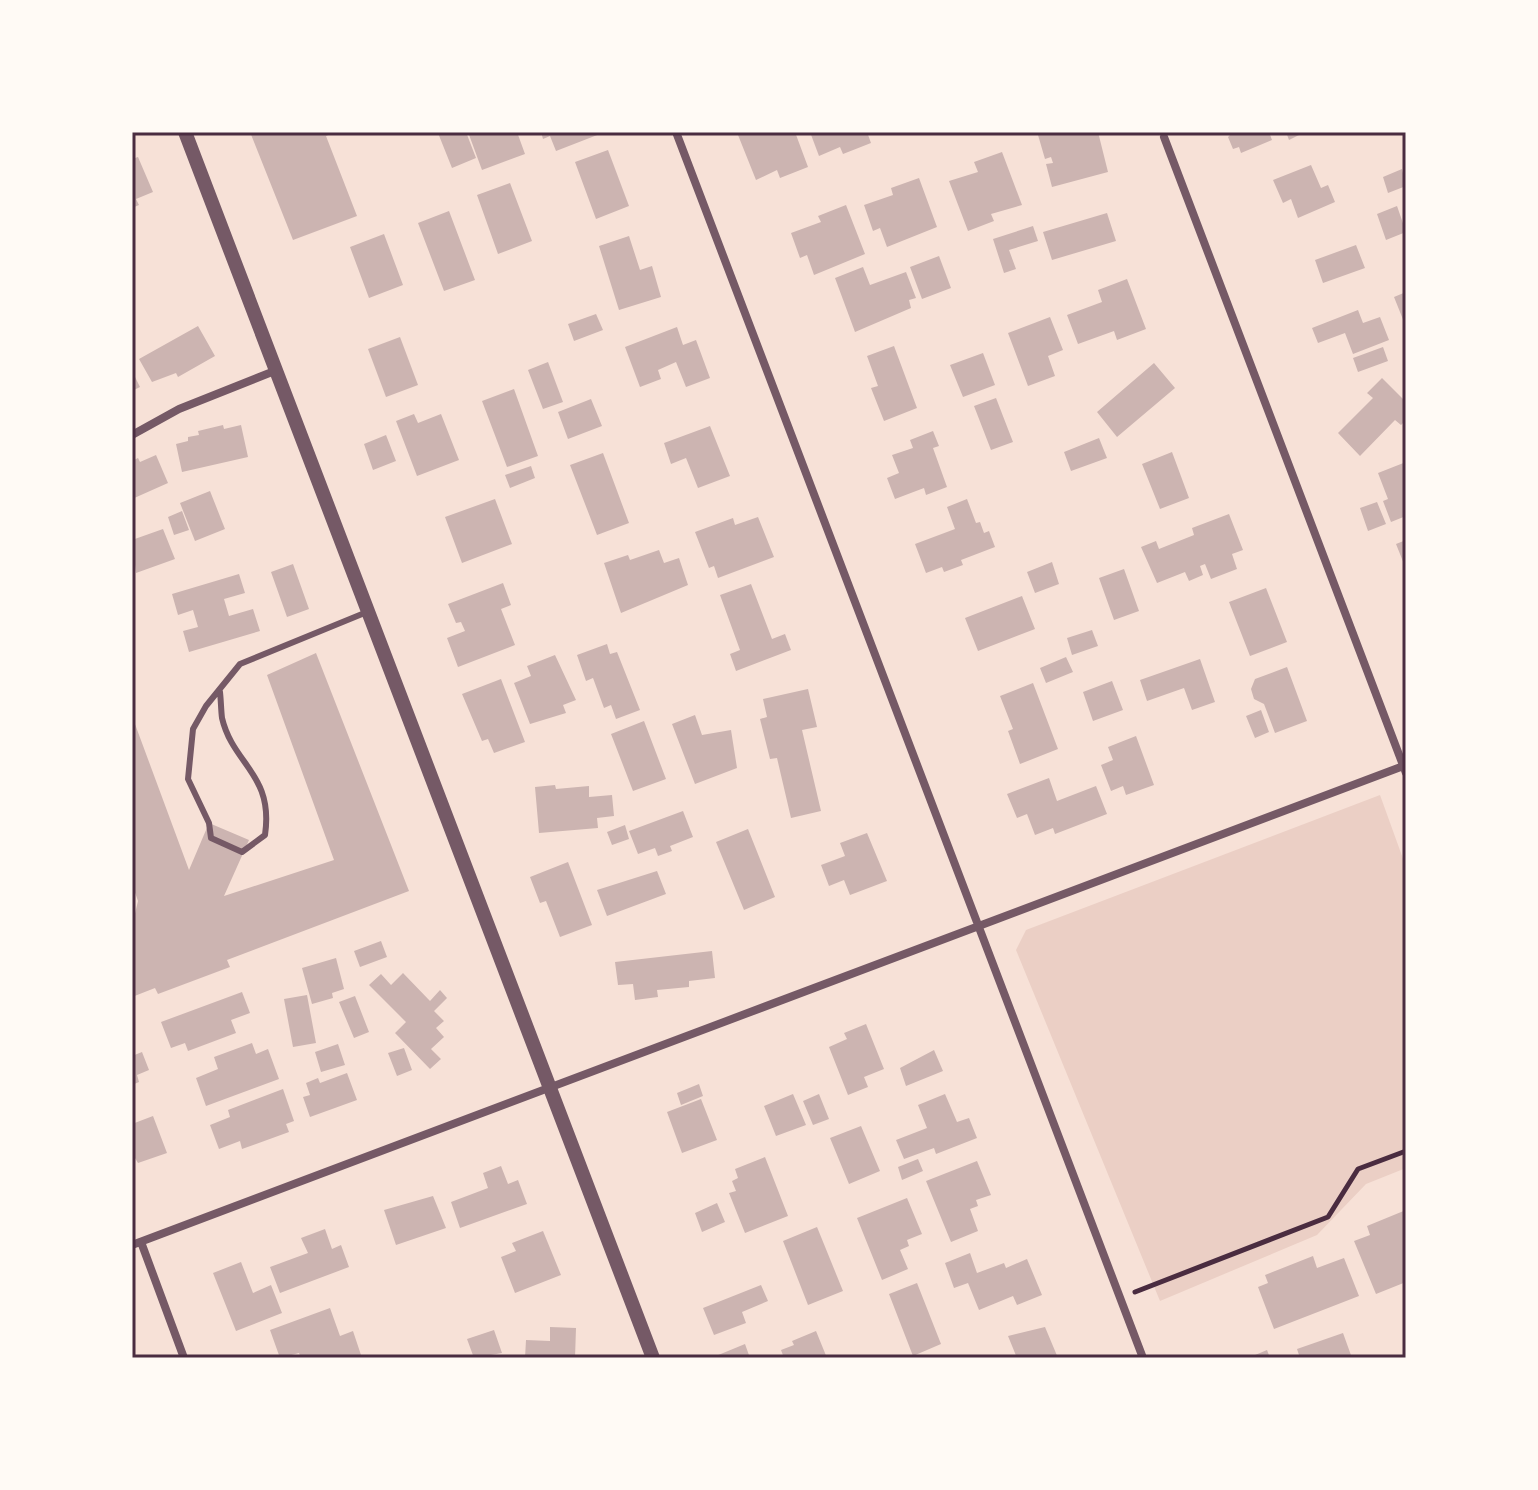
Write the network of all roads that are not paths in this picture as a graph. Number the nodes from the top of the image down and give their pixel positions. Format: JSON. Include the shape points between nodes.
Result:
{"nodes":[{"id":1,"x":185,"y":132,"type":"edge"},
{"id":2,"x":676,"y":132,"type":"edge"},
{"id":3,"x":1164,"y":137,"type":"dead end"},
{"id":4,"x":278,"y":369,"type":"junction"},
{"id":5,"x":132,"y":435,"type":"edge"},
{"id":6,"x":370,"y":611,"type":"junction"},
{"id":7,"x":220,"y":692,"type":"junction"},
{"id":8,"x":1405,"y":768,"type":"edge"},
{"id":9,"x":979,"y":926,"type":"junction"},
{"id":10,"x":551,"y":1087,"type":"junction"},
{"id":11,"x":136,"y":1244,"type":"edge"},
{"id":12,"x":184,"y":1358,"type":"edge"},
{"id":13,"x":653,"y":1358,"type":"edge"},
{"id":14,"x":1143,"y":1358,"type":"edge"}],
"edges":[{"from":1,"to":4,"type":"street"},
{"from":2,"to":9,"type":"street"},
{"from":3,"to":8,"type":"street"},
{"from":4,"to":5,"type":"street","via":[[179,409]]},
{"from":4,"to":6,"type":"street"},
{"from":6,"to":7,"type":"lane","via":[[240,664]]},
{"from":6,"to":10,"type":"street"},
{"from":7,"to":7,"type":"lane","via":[[223,720],[258,776],[268,814],[265,835],[242,852],[211,838],[188,779],[193,729]]},
{"from":8,"to":9,"type":"street"},
{"from":9,"to":10,"type":"street"},
{"from":9,"to":14,"type":"street"},
{"from":10,"to":11,"type":"street"},
{"from":10,"to":13,"type":"street"},
{"from":11,"to":12,"type":"street"}]}
